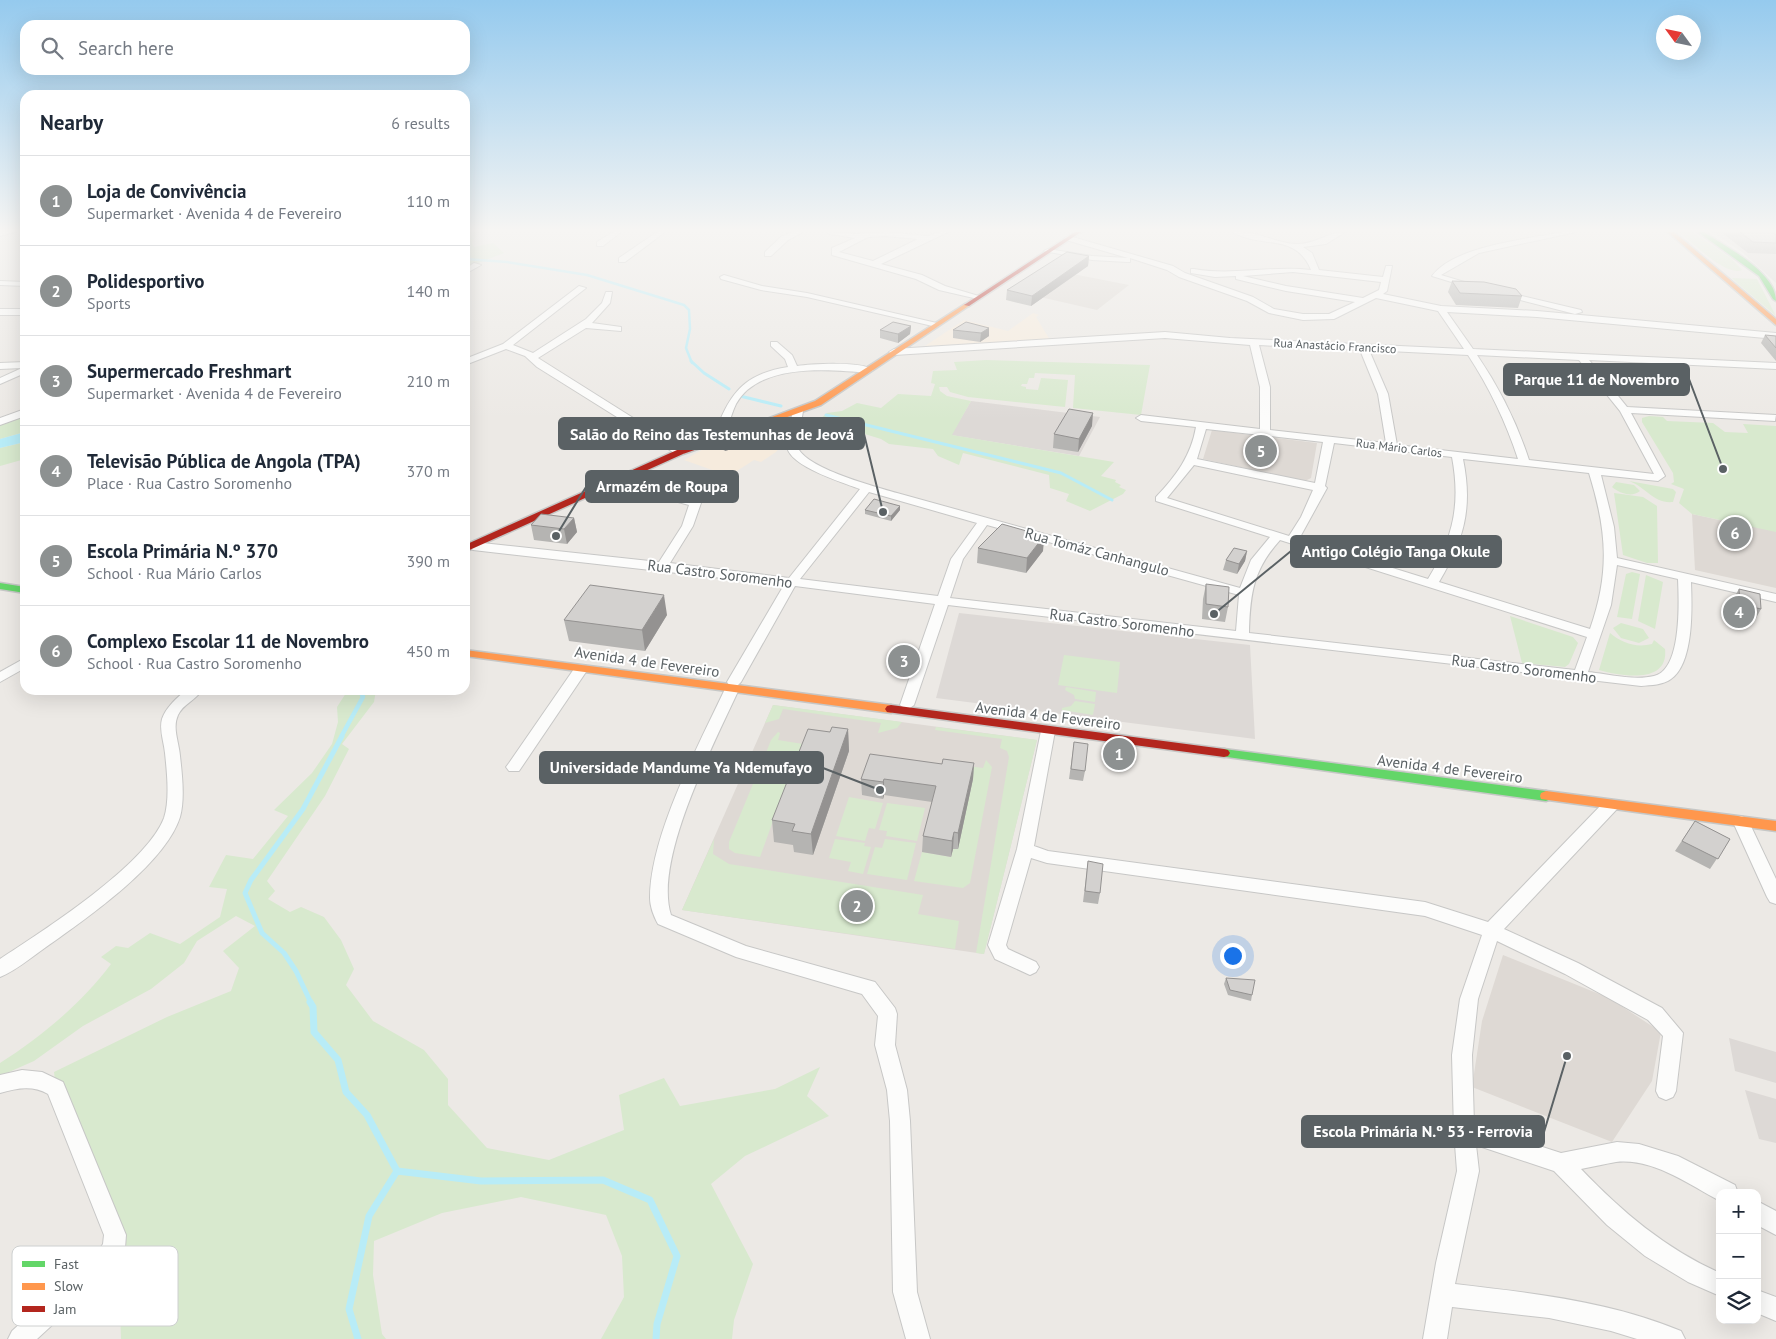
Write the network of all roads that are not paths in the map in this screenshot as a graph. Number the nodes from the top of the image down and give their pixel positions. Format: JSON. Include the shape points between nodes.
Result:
{"nodes":[{"id":1,"x":574,"y":294,"type":"edge"},
{"id":2,"x":609,"y":294,"type":"dead end"},
{"id":3,"x":806,"y":294,"type":"edge"},
{"id":4,"x":968,"y":294,"type":"edge"},
{"id":5,"x":982,"y":294,"type":"edge"},
{"id":6,"x":1237,"y":294,"type":"edge"},
{"id":7,"x":1334,"y":294,"type":"edge"},
{"id":8,"x":1506,"y":294,"type":"edge"},
{"id":9,"x":1743,"y":294,"type":"edge"},
{"id":10,"x":1376,"y":296,"type":"joint"},
{"id":11,"x":978,"y":297,"type":"junction"},
{"id":12,"x":1366,"y":301,"type":"junction"},
{"id":13,"x":1442,"y":309,"type":"junction"},
{"id":14,"x":0,"y":312,"type":"edge"},
{"id":15,"x":20,"y":312,"type":"edge"},
{"id":16,"x":1602,"y":320,"type":"junction"},
{"id":17,"x":1776,"y":323,"type":"edge"},
{"id":18,"x":937,"y":324,"type":"junction"},
{"id":19,"x":584,"y":325,"type":"junction"},
{"id":20,"x":618,"y":329,"type":"dead end"},
{"id":21,"x":1776,"y":336,"type":"edge"},
{"id":22,"x":1254,"y":342,"type":"junction"},
{"id":23,"x":774,"y":344,"type":"dead end"},
{"id":24,"x":506,"y":346,"type":"junction"},
{"id":25,"x":1363,"y":347,"type":"junction"},
{"id":26,"x":894,"y":352,"type":"junction"},
{"id":27,"x":1472,"y":353,"type":"junction"},
{"id":28,"x":533,"y":357,"type":"junction"},
{"id":29,"x":1582,"y":358,"type":"junction"},
{"id":30,"x":470,"y":360,"type":"edge"},
{"id":31,"x":20,"y":365,"type":"edge"},
{"id":32,"x":0,"y":366,"type":"edge"},
{"id":33,"x":1776,"y":366,"type":"edge"},
{"id":34,"x":793,"y":368,"type":"junction"},
{"id":35,"x":868,"y":370,"type":"junction"},
{"id":36,"x":20,"y":372,"type":"edge"},
{"id":37,"x":0,"y":381,"type":"edge"},
{"id":38,"x":1624,"y":410,"type":"junction"},
{"id":39,"x":798,"y":411,"type":"junction"},
{"id":40,"x":20,"y":414,"type":"edge"},
{"id":41,"x":1141,"y":418,"type":"dead end"},
{"id":42,"x":1775,"y":418,"type":"edge"},
{"id":43,"x":0,"y":422,"type":"edge"},
{"id":44,"x":1202,"y":425,"type":"junction"},
{"id":45,"x":733,"y":432,"type":"junction"},
{"id":46,"x":1265,"y":432,"type":"junction"},
{"id":47,"x":1329,"y":440,"type":"junction"},
{"id":48,"x":1392,"y":447,"type":"junction"},
{"id":49,"x":680,"y":452,"type":"junction"},
{"id":50,"x":1457,"y":455,"type":"junction"},
{"id":51,"x":1192,"y":461,"type":"junction"},
{"id":52,"x":1524,"y":463,"type":"junction"},
{"id":53,"x":1594,"y":471,"type":"junction"},
{"id":54,"x":614,"y":481,"type":"junction"},
{"id":55,"x":868,"y":487,"type":"junction"},
{"id":56,"x":1321,"y":488,"type":"junction"},
{"id":57,"x":984,"y":521,"type":"junction"},
{"id":58,"x":1277,"y":536,"type":"junction"},
{"id":59,"x":1291,"y":541,"type":"junction"},
{"id":60,"x":470,"y":547,"type":"edge"},
{"id":61,"x":470,"y":547,"type":"edge"},
{"id":62,"x":1611,"y":560,"type":"junction"},
{"id":63,"x":662,"y":566,"type":"junction"},
{"id":64,"x":1684,"y":578,"type":"junction"},
{"id":65,"x":790,"y":583,"type":"junction"},
{"id":66,"x":1432,"y":585,"type":"junction"},
{"id":67,"x":0,"y":586,"type":"edge"},
{"id":68,"x":20,"y":589,"type":"edge"},
{"id":69,"x":0,"y":593,"type":"edge"},
{"id":70,"x":1244,"y":593,"type":"junction"},
{"id":71,"x":20,"y":595,"type":"edge"},
{"id":72,"x":1776,"y":598,"type":"edge"},
{"id":73,"x":941,"y":601,"type":"junction"},
{"id":74,"x":1594,"y":635,"type":"junction"},
{"id":75,"x":1242,"y":637,"type":"junction"},
{"id":76,"x":470,"y":648,"type":"edge"},
{"id":77,"x":470,"y":654,"type":"edge"},
{"id":78,"x":20,"y":665,"type":"edge"},
{"id":79,"x":581,"y":669,"type":"junction"},
{"id":80,"x":1580,"y":675,"type":"junction"},
{"id":81,"x":0,"y":678,"type":"edge"},
{"id":82,"x":733,"y":686,"type":"junction"},
{"id":83,"x":190,"y":695,"type":"edge"},
{"id":84,"x":909,"y":714,"type":"junction"},
{"id":85,"x":1048,"y":731,"type":"junction"},
{"id":86,"x":514,"y":767,"type":"dead end"},
{"id":87,"x":1611,"y":805,"type":"junction"},
{"id":88,"x":1776,"y":816,"type":"edge"},
{"id":89,"x":1741,"y":822,"type":"junction"},
{"id":90,"x":1776,"y":826,"type":"edge"},
{"id":91,"x":1025,"y":849,"type":"junction"},
{"id":92,"x":1776,"y":897,"type":"edge"},
{"id":93,"x":1492,"y":930,"type":"junction"},
{"id":94,"x":1030,"y":967,"type":"dead end"},
{"id":95,"x":0,"y":969,"type":"edge"},
{"id":96,"x":0,"y":1084,"type":"edge"},
{"id":97,"x":1666,"y":1091,"type":"dead end"},
{"id":98,"x":1464,"y":1131,"type":"junction"},
{"id":99,"x":1560,"y":1163,"type":"junction"},
{"id":100,"x":1720,"y":1189,"type":"edge"},
{"id":101,"x":1761,"y":1215,"type":"edge"},
{"id":102,"x":1776,"y":1224,"type":"edge"},
{"id":103,"x":114,"y":1246,"type":"edge"},
{"id":104,"x":1716,"y":1283,"type":"edge"},
{"id":105,"x":1442,"y":1294,"type":"junction"},
{"id":106,"x":1761,"y":1303,"type":"edge"},
{"id":107,"x":1776,"y":1309,"type":"edge"},
{"id":108,"x":34,"y":1326,"type":"edge"},
{"id":109,"x":20,"y":1339,"type":"edge"},
{"id":110,"x":918,"y":1339,"type":"edge"},
{"id":111,"x":1435,"y":1339,"type":"edge"},
{"id":112,"x":1673,"y":1339,"type":"edge"}],
"edges":[{"from":1,"to":24,"type":"street"},
{"from":2,"to":19,"type":"street","via":[[606,306]]},
{"from":3,"to":18,"type":"street"},
{"from":4,"to":11,"type":"street"},
{"from":5,"to":11,"type":"main road"},
{"from":6,"to":12,"type":"street","via":[[1284,315],[1327,319]]},
{"from":7,"to":12,"type":"street"},
{"from":8,"to":16,"type":"street","via":[[1558,305]]},
{"from":9,"to":17,"type":"main road"},
{"from":10,"to":12,"type":"street"},
{"from":10,"to":13,"type":"street"},
{"from":11,"to":18,"type":"main road"},
{"from":13,"to":16,"type":"street"},
{"from":13,"to":27,"type":"street"},
{"from":14,"to":15,"type":"street"},
{"from":16,"to":21,"type":"street"},
{"from":18,"to":26,"type":"main road"},
{"from":19,"to":20,"type":"street"},
{"from":19,"to":28,"type":"street"},
{"from":22,"to":25,"type":"street","name":"Rua Anastácio Francisco"},
{"from":22,"to":26,"type":"street","name":"Rua Anastácio Francisco","via":[[1165,335]]},
{"from":22,"to":46,"type":"street","via":[[1262,364],[1265,387]]},
{"from":23,"to":34,"type":"street","via":[[790,356]]},
{"from":24,"to":28,"type":"street"},
{"from":24,"to":30,"type":"street"},
{"from":25,"to":27,"type":"street","name":"Rua Anastácio Francisco"},
{"from":25,"to":48,"type":"street","via":[[1382,394]]},
{"from":26,"to":35,"type":"main road"},
{"from":27,"to":29,"type":"street","name":"Rua Anastácio Francisco"},
{"from":27,"to":52,"type":"street","via":[[1503,405]]},
{"from":28,"to":49,"type":"street","via":[[540,365]]},
{"from":29,"to":33,"type":"street","name":"Rua Anastácio Francisco"},
{"from":29,"to":38,"type":"street"},
{"from":31,"to":32,"type":"street"},
{"from":34,"to":35,"type":"street","via":[[834,366]]},
{"from":34,"to":45,"type":"street","via":[[759,379],[736,397],[724,422]]},
{"from":35,"to":39,"type":"main road","via":[[833,395]]},
{"from":36,"to":37,"type":"street"},
{"from":38,"to":42,"type":"street"},
{"from":38,"to":53,"type":"street","name":"Rua Mário Carlos","via":[[1660,476]]},
{"from":39,"to":45,"type":"main road"},
{"from":39,"to":55,"type":"street","name":"Rua Tomáz Canhangulo","via":[[792,446],[794,453],[816,467]]},
{"from":40,"to":43,"type":"street"},
{"from":41,"to":44,"type":"street","name":"Rua Mário Carlos"},
{"from":44,"to":46,"type":"street","name":"Rua Mário Carlos"},
{"from":44,"to":51,"type":"street"},
{"from":45,"to":49,"type":"main road"},
{"from":46,"to":47,"type":"street","name":"Rua Mário Carlos"},
{"from":47,"to":48,"type":"street","name":"Rua Mário Carlos"},
{"from":47,"to":56,"type":"street"},
{"from":48,"to":50,"type":"street","name":"Rua Mário Carlos"},
{"from":49,"to":54,"type":"main road"},
{"from":50,"to":52,"type":"street","name":"Rua Mário Carlos"},
{"from":50,"to":66,"type":"street","via":[[1464,499],[1461,519],[1446,561]]},
{"from":51,"to":56,"type":"street"},
{"from":51,"to":58,"type":"street","via":[[1160,499]]},
{"from":52,"to":53,"type":"street","name":"Rua Mário Carlos"},
{"from":53,"to":62,"type":"street","via":[[1607,521]]},
{"from":54,"to":60,"type":"main road"},
{"from":54,"to":63,"type":"street","via":[[695,503],[696,508],[688,524]]},
{"from":55,"to":57,"type":"street","name":"Rua Tomáz Canhangulo"},
{"from":55,"to":65,"type":"street"},
{"from":56,"to":59,"type":"street"},
{"from":57,"to":70,"type":"street","name":"Rua Tomáz Canhangulo"},
{"from":57,"to":73,"type":"street","via":[[957,559]]},
{"from":58,"to":59,"type":"street"},
{"from":58,"to":70,"type":"street","via":[[1262,552],[1249,574]]},
{"from":59,"to":66,"type":"street"},
{"from":61,"to":63,"type":"street","name":"Rua Castro Soromenho"},
{"from":62,"to":64,"type":"street"},
{"from":62,"to":74,"type":"street"},
{"from":63,"to":65,"type":"street","name":"Rua Castro Soromenho"},
{"from":64,"to":72,"type":"street"},
{"from":64,"to":80,"type":"street","name":"Rua Castro Soromenho","via":[[1681,642],[1676,666],[1667,676],[1641,682]]},
{"from":65,"to":73,"type":"street","name":"Rua Castro Soromenho"},
{"from":65,"to":82,"type":"street"},
{"from":66,"to":74,"type":"street"},
{"from":67,"to":68,"type":"main road"},
{"from":69,"to":71,"type":"main road"},
{"from":70,"to":75,"type":"street"},
{"from":73,"to":75,"type":"street","name":"Rua Castro Soromenho"},
{"from":73,"to":84,"type":"street"},
{"from":74,"to":80,"type":"street"},
{"from":75,"to":80,"type":"street","name":"Rua Castro Soromenho"},
{"from":76,"to":82,"type":"main road","name":"Avenida 4 de Fevereiro"},
{"from":77,"to":79,"type":"main road","name":"Avenida 4 de Fevereiro"},
{"from":78,"to":81,"type":"street"},
{"from":79,"to":82,"type":"main road","name":"Avenida 4 de Fevereiro"},
{"from":79,"to":86,"type":"street"},
{"from":82,"to":84,"type":"main road","name":"Avenida 4 de Fevereiro"},
{"from":82,"to":110,"type":"street","via":[[670,835],[660,874],[659,911],[664,919],[742,952],[868,988],[888,1014],[885,1045],[900,1121],[905,1292]]},
{"from":83,"to":95,"type":"street","via":[[172,712],[168,721],[173,756],[172,816],[165,834],[128,873],[62,926]]},
{"from":84,"to":85,"type":"main road","name":"Avenida 4 de Fevereiro"},
{"from":84,"to":88,"type":"main road","name":"Avenida 4 de Fevereiro"},
{"from":85,"to":87,"type":"main road","name":"Avenida 4 de Fevereiro"},
{"from":85,"to":91,"type":"street"},
{"from":87,"to":89,"type":"main road","name":"Avenida 4 de Fevereiro"},
{"from":87,"to":93,"type":"street"},
{"from":89,"to":90,"type":"main road","name":"Avenida 4 de Fevereiro"},
{"from":89,"to":92,"type":"street"},
{"from":91,"to":93,"type":"street","via":[[1047,857],[1425,909]]},
{"from":91,"to":94,"type":"street","via":[[997,945],[1001,954]]},
{"from":93,"to":97,"type":"street","via":[[1655,1014],[1673,1033]]},
{"from":93,"to":98,"type":"street","via":[[1469,999],[1462,1055]]},
{"from":96,"to":103,"type":"street","via":[[29,1078],[45,1081],[56,1088],[115,1235]]},
{"from":98,"to":99,"type":"street"},
{"from":98,"to":105,"type":"street","via":[[1468,1170]]},
{"from":99,"to":100,"type":"street","via":[[1617,1152],[1639,1154],[1671,1163]]},
{"from":99,"to":104,"type":"street","via":[[1597,1202],[1650,1248],[1692,1274]]},
{"from":101,"to":102,"type":"street"},
{"from":105,"to":111,"type":"street"},
{"from":105,"to":112,"type":"street","via":[[1549,1306],[1611,1319]]},
{"from":106,"to":107,"type":"street"},
{"from":108,"to":109,"type":"street"}]}
